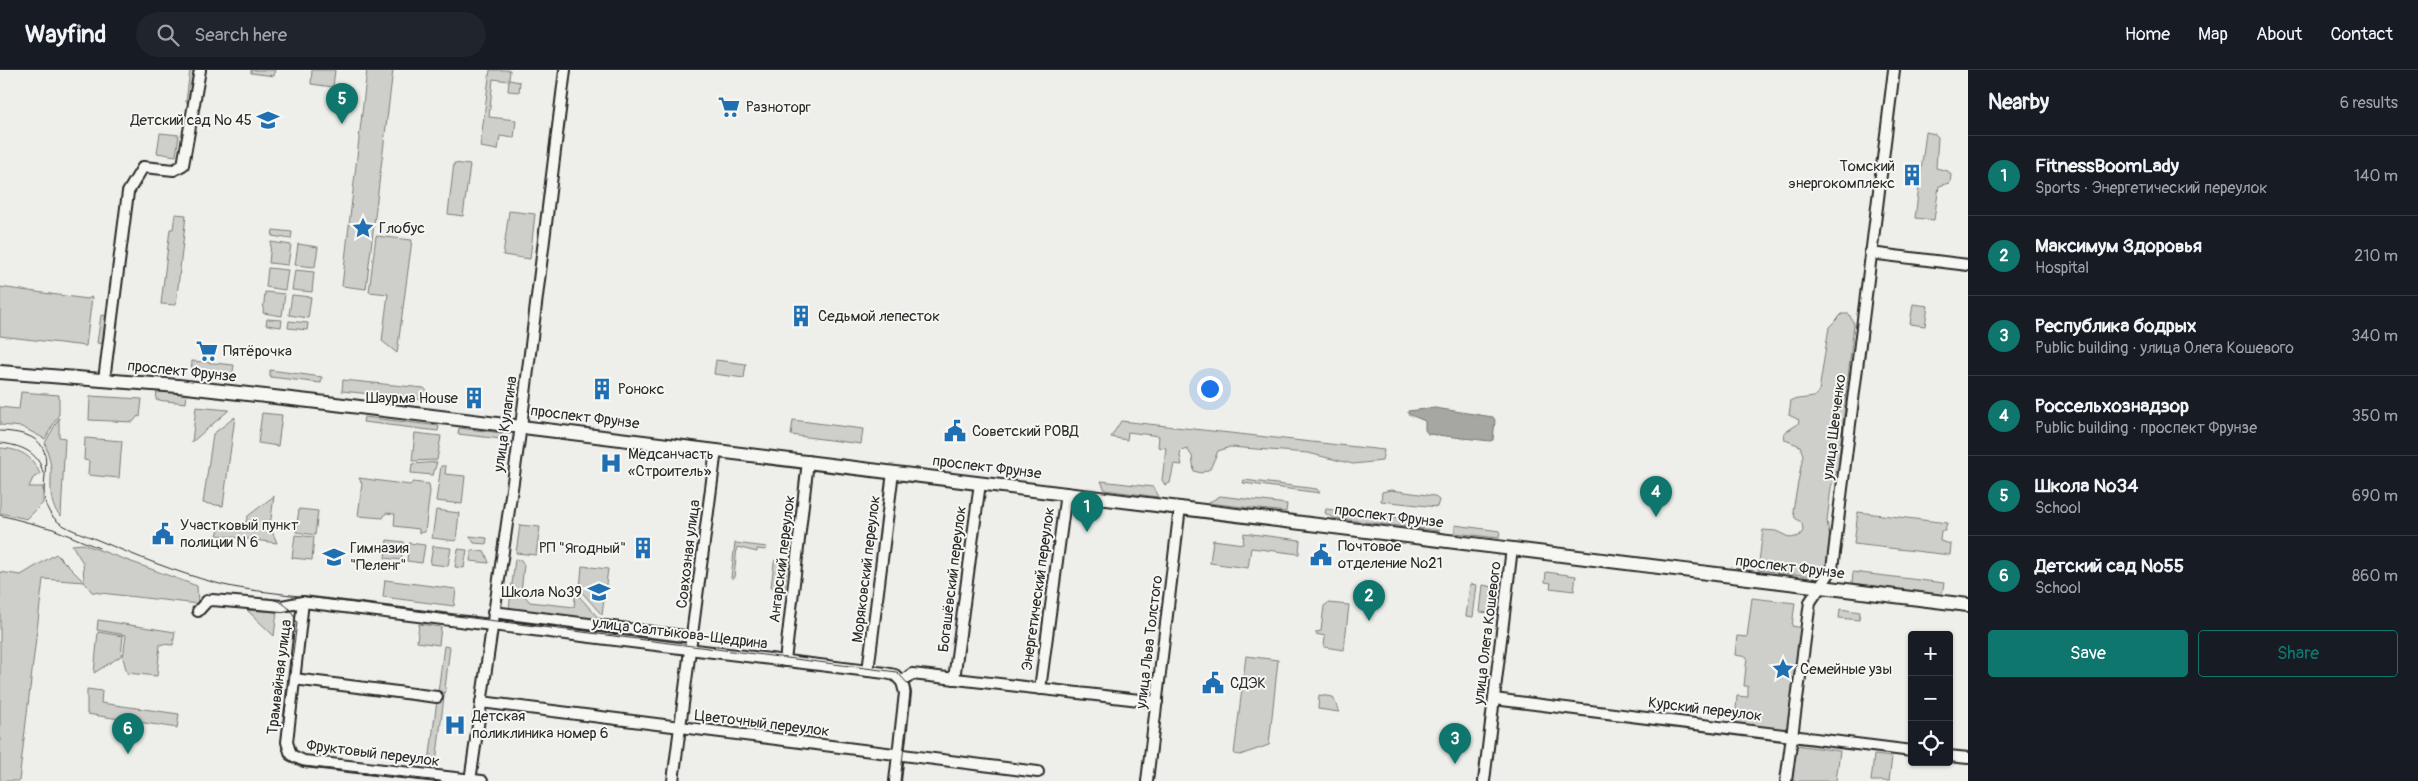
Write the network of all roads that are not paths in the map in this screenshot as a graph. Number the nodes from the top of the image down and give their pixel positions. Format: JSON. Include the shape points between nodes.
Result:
{"nodes":[{"id":1,"x":200,"y":70,"type":"edge"},
{"id":2,"x":565,"y":70,"type":"edge"},
{"id":3,"x":1894,"y":70,"type":"edge"},
{"id":4,"x":1870,"y":253,"type":"junction"},
{"id":5,"x":1968,"y":265,"type":"edge"},
{"id":6,"x":0,"y":372,"type":"edge"},
{"id":7,"x":104,"y":380,"type":"junction"},
{"id":8,"x":521,"y":426,"type":"junction"},
{"id":9,"x":716,"y":450,"type":"junction"},
{"id":10,"x":808,"y":461,"type":"junction"},
{"id":11,"x":893,"y":472,"type":"junction"},
{"id":12,"x":980,"y":483,"type":"junction"},
{"id":13,"x":1066,"y":493,"type":"junction"},
{"id":14,"x":1180,"y":507,"type":"junction"},
{"id":15,"x":1512,"y":548,"type":"junction"},
{"id":16,"x":1821,"y":587,"type":"junction"},
{"id":17,"x":303,"y":602,"type":"junction"},
{"id":18,"x":1968,"y":605,"type":"edge"},
{"id":19,"x":198,"y":611,"type":"dead end"},
{"id":20,"x":493,"y":612,"type":"junction"},
{"id":21,"x":491,"y":625,"type":"junction"},
{"id":22,"x":692,"y":637,"type":"junction"},
{"id":23,"x":690,"y":649,"type":"junction"},
{"id":24,"x":785,"y":660,"type":"junction"},
{"id":25,"x":868,"y":671,"type":"junction"},
{"id":26,"x":294,"y":678,"type":"junction"},
{"id":27,"x":954,"y":679,"type":"junction"},
{"id":28,"x":902,"y":682,"type":"junction"},
{"id":29,"x":1040,"y":688,"type":"junction"},
{"id":30,"x":437,"y":697,"type":"dead end"},
{"id":31,"x":1494,"y":699,"type":"junction"},
{"id":32,"x":481,"y":702,"type":"junction"},
{"id":33,"x":1157,"y":702,"type":"junction"},
{"id":34,"x":680,"y":728,"type":"junction"},
{"id":35,"x":1792,"y":735,"type":"junction"},
{"id":36,"x":1908,"y":750,"type":"edge"},
{"id":37,"x":291,"y":755,"type":"joint"},
{"id":38,"x":898,"y":755,"type":"junction"},
{"id":39,"x":1953,"y":756,"type":"edge"},
{"id":40,"x":1968,"y":758,"type":"edge"},
{"id":41,"x":1038,"y":772,"type":"dead end"},
{"id":42,"x":470,"y":780,"type":"edge"},
{"id":43,"x":482,"y":781,"type":"edge"},
{"id":44,"x":673,"y":781,"type":"edge"},
{"id":45,"x":895,"y":781,"type":"edge"},
{"id":46,"x":1147,"y":781,"type":"edge"},
{"id":47,"x":1484,"y":781,"type":"edge"},
{"id":48,"x":1786,"y":781,"type":"edge"}],
"edges":[{"from":1,"to":7,"type":"street","via":[[183,165],[174,170],[143,167],[128,192]]},
{"from":2,"to":8,"type":"street","name":"улица Кулагина"},
{"from":3,"to":4,"type":"street","name":"улица Шевченко"},
{"from":4,"to":5,"type":"street"},
{"from":4,"to":16,"type":"street","name":"улица Шевченко","via":[[1832,569]]},
{"from":6,"to":7,"type":"main road","name":"проспект Фрунзе"},
{"from":7,"to":8,"type":"main road","name":"проспект Фрунзе"},
{"from":8,"to":9,"type":"main road","name":"проспект Фрунзе"},
{"from":8,"to":20,"type":"street","name":"улица Кулагина"},
{"from":9,"to":10,"type":"main road","name":"проспект Фрунзе"},
{"from":9,"to":22,"type":"street","name":"Совхозная улица"},
{"from":10,"to":11,"type":"main road","name":"проспект Фрунзе"},
{"from":10,"to":24,"type":"street","name":"Ангарский переулок"},
{"from":11,"to":12,"type":"main road","name":"проспект Фрунзе"},
{"from":11,"to":25,"type":"street","name":"Моряковский переулок"},
{"from":12,"to":13,"type":"main road","name":"проспект Фрунзе"},
{"from":12,"to":27,"type":"street","name":"Богашёвский переулок"},
{"from":13,"to":14,"type":"main road","name":"проспект Фрунзе"},
{"from":13,"to":29,"type":"street","name":"Энергетический переулок"},
{"from":14,"to":15,"type":"main road","name":"проспект Фрунзе"},
{"from":14,"to":33,"type":"street","name":"улица Льва Толстого"},
{"from":15,"to":16,"type":"main road","name":"проспект Фрунзе"},
{"from":15,"to":31,"type":"street","name":"улица Олега Кошевого"},
{"from":16,"to":18,"type":"main road","name":"проспект Фрунзе"},
{"from":16,"to":35,"type":"street","name":"улица Шевченко","via":[[1810,602]]},
{"from":17,"to":19,"type":"street","name":"улица Салтыкова-Щедрина","via":[[282,606],[212,600]]},
{"from":17,"to":21,"type":"street","name":"улица Салтыкова-Щедрина"},
{"from":17,"to":26,"type":"street","name":"Трамвайная улица"},
{"from":20,"to":21,"type":"street","name":"улица Кулагина"},
{"from":20,"to":22,"type":"street","name":"улица Салтыкова-Щедрина"},
{"from":21,"to":23,"type":"street","name":"улица Салтыкова-Щедрина"},
{"from":21,"to":32,"type":"street","name":"улица Кулагина"},
{"from":22,"to":23,"type":"street","name":"Совхозная улица"},
{"from":23,"to":24,"type":"street","name":"улица Салтыкова-Щедрина"},
{"from":23,"to":34,"type":"street","name":"Совхозная улица"},
{"from":24,"to":25,"type":"street","name":"улица Салтыкова-Щедрина"},
{"from":25,"to":28,"type":"street","name":"улица Салтыкова-Щедрина","via":[[890,674]]},
{"from":26,"to":30,"type":"street"},
{"from":26,"to":37,"type":"street","name":"Трамвайная улица","via":[[286,742]]},
{"from":27,"to":28,"type":"street","via":[[912,674]]},
{"from":27,"to":29,"type":"street"},
{"from":28,"to":38,"type":"street","via":[[905,693]]},
{"from":29,"to":33,"type":"street"},
{"from":31,"to":35,"type":"street","name":"Курский переулок"},
{"from":31,"to":47,"type":"street","name":"улица Олега Кошевого"},
{"from":32,"to":34,"type":"street","name":"Цветочный переулок"},
{"from":32,"to":42,"type":"street","name":"улица Кулагина"},
{"from":33,"to":46,"type":"street","name":"улица Льва Толстого"},
{"from":34,"to":38,"type":"street","name":"Цветочный переулок"},
{"from":34,"to":44,"type":"street","name":"Совхозная улица"},
{"from":35,"to":36,"type":"street","name":"Курский переулок"},
{"from":35,"to":48,"type":"street","name":"улица Шевченко"},
{"from":37,"to":42,"type":"street","name":"Фруктовый переулок","via":[[304,761]]},
{"from":38,"to":41,"type":"street","name":"Цветочный переулок"},
{"from":38,"to":45,"type":"street"},
{"from":39,"to":40,"type":"street"},
{"from":42,"to":43,"type":"street","name":"Фруктовый переулок"}]}
